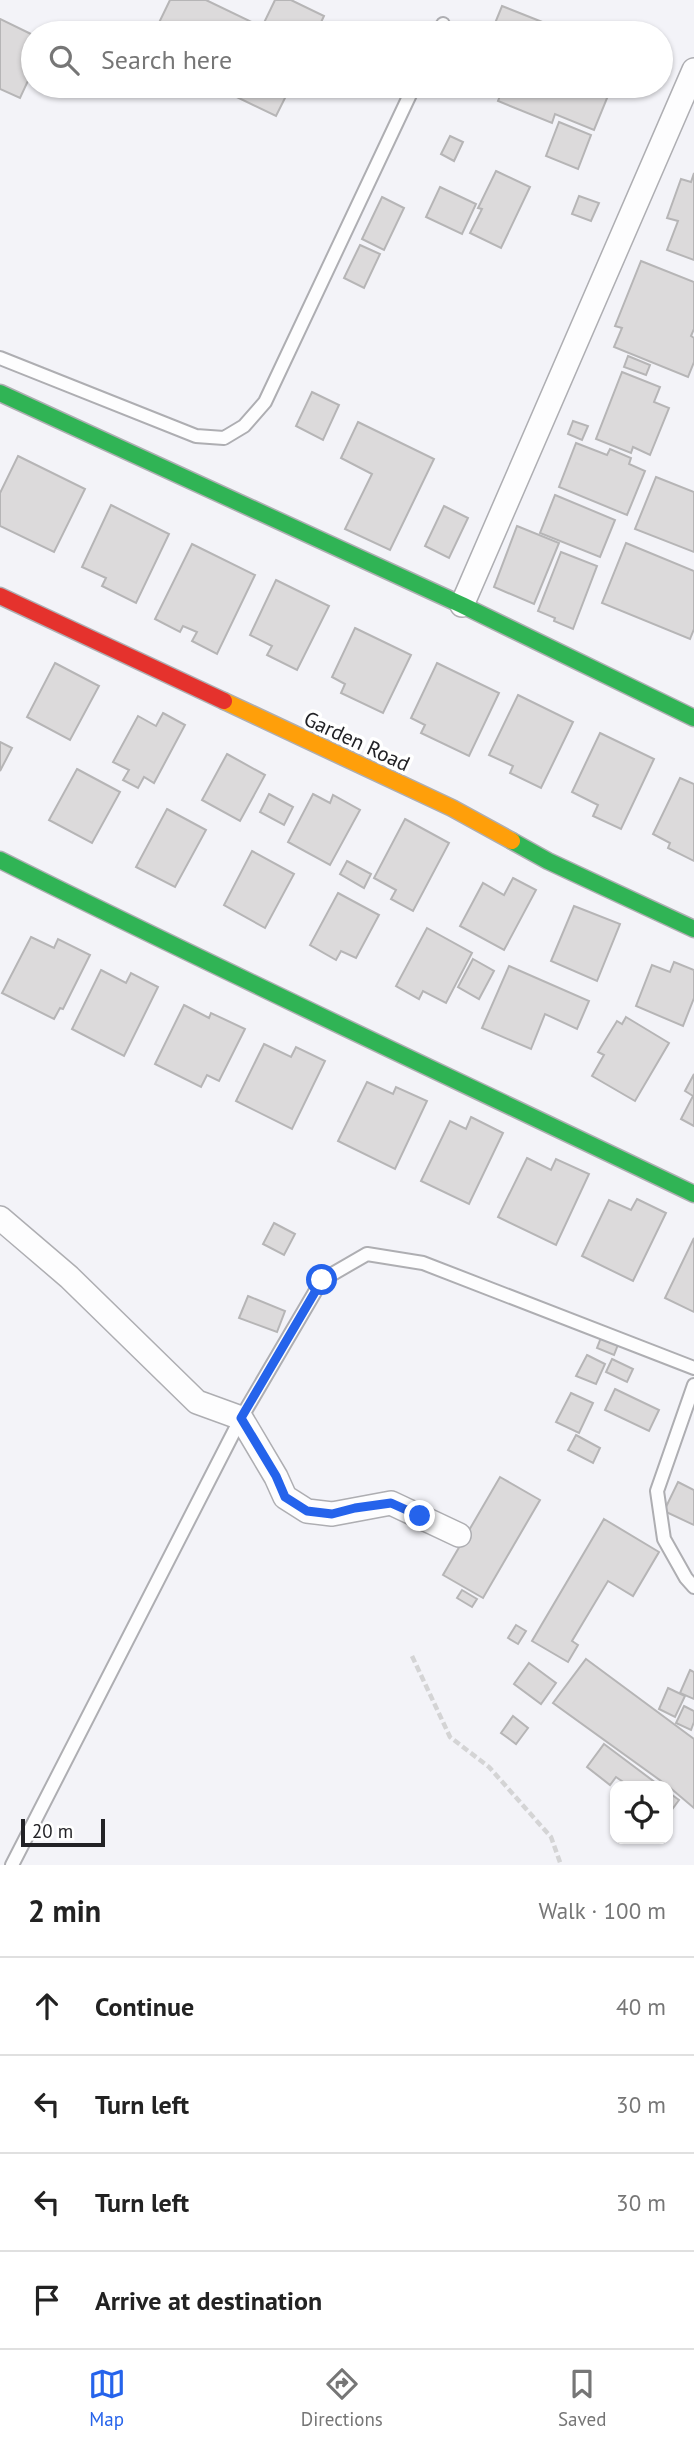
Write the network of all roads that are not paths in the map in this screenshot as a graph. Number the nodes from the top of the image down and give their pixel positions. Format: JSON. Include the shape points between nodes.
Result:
{"nodes":[{"id":1,"x":694,"y":70,"type":"edge"},
{"id":2,"x":408,"y":98,"type":"edge"},
{"id":3,"x":0,"y":358,"type":"edge"},
{"id":4,"x":0,"y":393,"type":"edge"},
{"id":5,"x":0,"y":596,"type":"edge"},
{"id":6,"x":462,"y":605,"type":"junction"},
{"id":7,"x":694,"y":718,"type":"edge"},
{"id":8,"x":0,"y":860,"type":"edge"},
{"id":9,"x":694,"y":929,"type":"edge"},
{"id":10,"x":694,"y":1194,"type":"edge"},
{"id":11,"x":0,"y":1218,"type":"edge"},
{"id":12,"x":694,"y":1368,"type":"edge"},
{"id":13,"x":694,"y":1385,"type":"edge"},
{"id":14,"x":241,"y":1418,"type":"junction"},
{"id":15,"x":459,"y":1535,"type":"dead end"},
{"id":16,"x":694,"y":1587,"type":"edge"},
{"id":17,"x":12,"y":1865,"type":"edge"}],
"edges":[{"from":1,"to":6,"type":"street"},
{"from":2,"to":3,"type":"lane","via":[[265,402],[244,426],[224,438],[196,436]]},
{"from":4,"to":6,"type":"street"},
{"from":5,"to":9,"type":"street","name":"Garden Road","via":[[452,808],[548,861]]},
{"from":6,"to":7,"type":"street"},
{"from":8,"to":10,"type":"street"},
{"from":11,"to":14,"type":"street","via":[[69,1277],[197,1402]]},
{"from":12,"to":14,"type":"lane","via":[[423,1263],[367,1254],[322,1280]]},
{"from":13,"to":16,"type":"lane","via":[[657,1491],[664,1539]]},
{"from":14,"to":15,"type":"street","via":[[285,1497],[307,1511],[332,1514],[391,1503]]},
{"from":14,"to":17,"type":"lane"}]}
